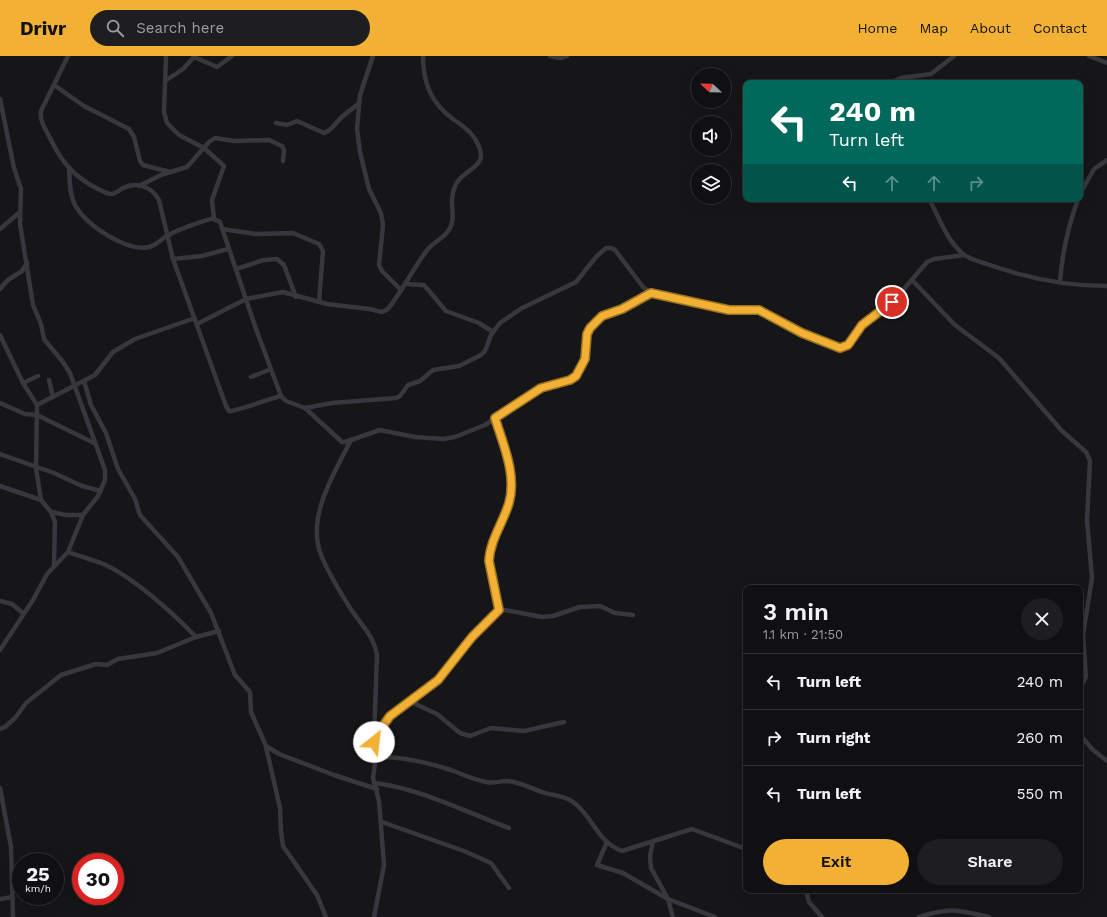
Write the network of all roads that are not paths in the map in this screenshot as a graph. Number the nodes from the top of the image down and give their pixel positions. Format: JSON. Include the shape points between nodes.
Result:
{"nodes":[{"id":1,"x":68,"y":56,"type":"edge"},
{"id":2,"x":166,"y":56,"type":"edge"},
{"id":3,"x":195,"y":56,"type":"edge"},
{"id":4,"x":232,"y":56,"type":"edge"},
{"id":5,"x":373,"y":56,"type":"edge"},
{"id":6,"x":423,"y":56,"type":"edge"},
{"id":7,"x":550,"y":56,"type":"edge"},
{"id":8,"x":567,"y":56,"type":"edge"},
{"id":9,"x":954,"y":56,"type":"edge"},
{"id":10,"x":1089,"y":56,"type":"edge"},
{"id":11,"x":1107,"y":62,"type":"edge"},
{"id":12,"x":896,"y":80,"type":"edge"},
{"id":13,"x":165,"y":81,"type":"junction"},
{"id":14,"x":54,"y":85,"type":"junction"},
{"id":15,"x":0,"y":99,"type":"edge"},
{"id":16,"x":359,"y":103,"type":"junction"},
{"id":17,"x":276,"y":123,"type":"dead end"},
{"id":18,"x":204,"y":148,"type":"junction"},
{"id":19,"x":1107,"y":160,"type":"edge"},
{"id":20,"x":283,"y":161,"type":"dead end"},
{"id":21,"x":68,"y":169,"type":"junction"},
{"id":22,"x":171,"y":172,"type":"junction"},
{"id":23,"x":139,"y":186,"type":"junction"},
{"id":24,"x":1083,"y":189,"type":"edge"},
{"id":25,"x":930,"y":202,"type":"edge"},
{"id":26,"x":1077,"y":202,"type":"edge"},
{"id":27,"x":20,"y":212,"type":"junction"},
{"id":28,"x":214,"y":219,"type":"junction"},
{"id":29,"x":222,"y":229,"type":"junction"},
{"id":30,"x":0,"y":230,"type":"edge"},
{"id":31,"x":167,"y":236,"type":"junction"},
{"id":32,"x":228,"y":249,"type":"junction"},
{"id":33,"x":964,"y":255,"type":"junction"},
{"id":34,"x":173,"y":259,"type":"junction"},
{"id":35,"x":27,"y":263,"type":"junction"},
{"id":36,"x":236,"y":269,"type":"junction"},
{"id":37,"x":912,"y":280,"type":"junction"},
{"id":38,"x":1060,"y":282,"type":"junction"},
{"id":39,"x":405,"y":284,"type":"junction"},
{"id":40,"x":1107,"y":286,"type":"edge"},
{"id":41,"x":0,"y":289,"type":"edge"},
{"id":42,"x":401,"y":290,"type":"junction"},
{"id":43,"x":651,"y":293,"type":"junction"},
{"id":44,"x":296,"y":297,"type":"junction"},
{"id":45,"x":246,"y":299,"type":"junction"},
{"id":46,"x":319,"y":302,"type":"junction"},
{"id":47,"x":195,"y":318,"type":"junction"},
{"id":48,"x":197,"y":324,"type":"junction"},
{"id":49,"x":493,"y":332,"type":"junction"},
{"id":50,"x":0,"y":335,"type":"edge"},
{"id":51,"x":271,"y":369,"type":"junction"},
{"id":52,"x":38,"y":376,"type":"dead end"},
{"id":53,"x":251,"y":377,"type":"dead end"},
{"id":54,"x":49,"y":380,"type":"dead end"},
{"id":55,"x":84,"y":381,"type":"junction"},
{"id":56,"x":23,"y":383,"type":"junction"},
{"id":57,"x":74,"y":386,"type":"junction"},
{"id":58,"x":281,"y":396,"type":"junction"},
{"id":59,"x":53,"y":397,"type":"junction"},
{"id":60,"x":0,"y":403,"type":"edge"},
{"id":61,"x":37,"y":405,"type":"junction"},
{"id":62,"x":305,"y":408,"type":"junction"},
{"id":63,"x":37,"y":415,"type":"junction"},
{"id":64,"x":495,"y":418,"type":"junction"},
{"id":65,"x":350,"y":440,"type":"junction"},
{"id":66,"x":94,"y":443,"type":"junction"},
{"id":67,"x":0,"y":454,"type":"edge"},
{"id":68,"x":36,"y":468,"type":"junction"},
{"id":69,"x":0,"y":486,"type":"edge"},
{"id":70,"x":101,"y":491,"type":"junction"},
{"id":71,"x":41,"y":500,"type":"junction"},
{"id":72,"x":51,"y":512,"type":"junction"},
{"id":73,"x":82,"y":515,"type":"junction"},
{"id":74,"x":68,"y":552,"type":"junction"},
{"id":75,"x":54,"y":565,"type":"junction"},
{"id":76,"x":0,"y":601,"type":"edge"},
{"id":77,"x":499,"y":610,"type":"junction"},
{"id":78,"x":23,"y":613,"type":"junction"},
{"id":79,"x":633,"y":615,"type":"dead end"},
{"id":80,"x":219,"y":631,"type":"junction"},
{"id":81,"x":1083,"y":635,"type":"edge"},
{"id":82,"x":1083,"y":635,"type":"edge"},
{"id":83,"x":196,"y":637,"type":"junction"},
{"id":84,"x":0,"y":650,"type":"edge"},
{"id":85,"x":1083,"y":683,"type":"edge"},
{"id":86,"x":409,"y":701,"type":"junction"},
{"id":87,"x":564,"y":722,"type":"dead end"},
{"id":88,"x":0,"y":729,"type":"edge"},
{"id":89,"x":374,"y":738,"type":"junction"},
{"id":90,"x":1083,"y":739,"type":"edge"},
{"id":91,"x":266,"y":746,"type":"junction"},
{"id":92,"x":376,"y":757,"type":"junction"},
{"id":93,"x":1107,"y":761,"type":"edge"},
{"id":94,"x":375,"y":783,"type":"junction"},
{"id":95,"x":0,"y":788,"type":"edge"},
{"id":96,"x":377,"y":789,"type":"junction"},
{"id":97,"x":382,"y":822,"type":"junction"},
{"id":98,"x":509,"y":828,"type":"dead end"},
{"id":99,"x":653,"y":841,"type":"junction"},
{"id":100,"x":607,"y":842,"type":"junction"},
{"id":101,"x":743,"y":848,"type":"edge"},
{"id":102,"x":12,"y":876,"type":"edge"},
{"id":103,"x":509,"y":888,"type":"dead end"},
{"id":104,"x":807,"y":893,"type":"edge"},
{"id":105,"x":12,"y":897,"type":"edge"},
{"id":106,"x":0,"y":899,"type":"edge"},
{"id":107,"x":668,"y":899,"type":"junction"},
{"id":108,"x":13,"y":905,"type":"edge"},
{"id":109,"x":13,"y":917,"type":"edge"},
{"id":110,"x":326,"y":917,"type":"edge"},
{"id":111,"x":374,"y":917,"type":"edge"},
{"id":112,"x":673,"y":917,"type":"edge"},
{"id":113,"x":715,"y":917,"type":"edge"},
{"id":114,"x":822,"y":917,"type":"edge"},
{"id":115,"x":919,"y":917,"type":"edge"},
{"id":116,"x":989,"y":917,"type":"edge"}],
"edges":[{"from":1,"to":14,"type":"street"},
{"from":2,"to":13,"type":"street"},
{"from":3,"to":4,"type":"street","via":[[216,67]]},
{"from":3,"to":13,"type":"street"},
{"from":5,"to":16,"type":"street"},
{"from":6,"to":39,"type":"street","via":[[431,97],[474,137],[481,156],[478,165],[460,178],[453,192],[453,219],[450,229],[429,248]]},
{"from":7,"to":8,"type":"street"},
{"from":9,"to":12,"type":"street","via":[[931,74]]},
{"from":10,"to":11,"type":"street"},
{"from":13,"to":18,"type":"street","via":[[164,112],[167,124],[179,135]]},
{"from":14,"to":21,"type":"street","via":[[40,116]]},
{"from":14,"to":22,"type":"street","via":[[84,106],[129,129],[143,165]]},
{"from":15,"to":27,"type":"street","via":[[14,168],[21,189]]},
{"from":16,"to":17,"type":"street","via":[[324,133],[297,121],[287,125]]},
{"from":16,"to":42,"type":"street","via":[[357,129],[360,152],[369,189],[381,213],[383,225],[379,265]]},
{"from":18,"to":20,"type":"street","via":[[215,138],[247,141],[264,139],[282,146]]},
{"from":18,"to":22,"type":"street","via":[[189,165]]},
{"from":18,"to":28,"type":"street","via":[[224,166],[212,200]]},
{"from":19,"to":24,"type":"street","via":[[1094,169]]},
{"from":21,"to":23,"type":"street","via":[[78,178],[107,193],[114,194],[129,186]]},
{"from":21,"to":31,"type":"street","via":[[75,205],[99,230],[117,241],[143,247],[156,245]]},
{"from":22,"to":23,"type":"street"},
{"from":23,"to":31,"type":"street","via":[[150,188],[156,194]]},
{"from":25,"to":33,"type":"street","via":[[942,226]]},
{"from":26,"to":38,"type":"street","via":[[1063,248]]},
{"from":27,"to":30,"type":"street"},
{"from":27,"to":35,"type":"street"},
{"from":28,"to":29,"type":"street","via":[[220,222]]},
{"from":28,"to":31,"type":"street"},
{"from":29,"to":32,"type":"street"},
{"from":29,"to":46,"type":"street","via":[[261,234],[293,233],[320,245],[323,251]]},
{"from":31,"to":34,"type":"street"},
{"from":32,"to":34,"type":"street","via":[[202,256]]},
{"from":32,"to":36,"type":"street"},
{"from":33,"to":37,"type":"street","via":[[927,262]]},
{"from":33,"to":38,"type":"street","via":[[1012,273]]},
{"from":34,"to":47,"type":"street"},
{"from":35,"to":41,"type":"street","via":[[22,271]]},
{"from":35,"to":57,"type":"street","via":[[33,305],[43,336],[63,362]]},
{"from":36,"to":44,"type":"street","via":[[264,260],[277,259],[284,265]]},
{"from":36,"to":45,"type":"street"},
{"from":37,"to":43,"type":"street","via":[[892,302],[862,325],[848,345],[840,348],[802,333],[759,310],[729,310]]},
{"from":37,"to":82,"type":"street","via":[[955,325],[999,358],[1062,431],[1086,452],[1090,461],[1087,520],[1092,578]]},
{"from":38,"to":40,"type":"street"},
{"from":39,"to":42,"type":"street"},
{"from":39,"to":49,"type":"street","via":[[424,285],[446,311],[469,318]]},
{"from":42,"to":46,"type":"street","via":[[388,309],[382,312]]},
{"from":43,"to":49,"type":"street","via":[[643,287],[615,250],[606,248],[576,282],[522,308],[500,323]]},
{"from":43,"to":64,"type":"street","via":[[622,309],[602,316],[590,328],[587,334],[585,359],[576,376],[541,388]]},
{"from":44,"to":45,"type":"street","via":[[283,292]]},
{"from":44,"to":46,"type":"street"},
{"from":45,"to":48,"type":"street"},
{"from":45,"to":51,"type":"street"},
{"from":47,"to":48,"type":"street"},
{"from":47,"to":55,"type":"street","via":[[124,345],[113,352],[95,375]]},
{"from":48,"to":58,"type":"street","via":[[229,411]]},
{"from":49,"to":62,"type":"street","via":[[481,355],[459,366],[433,370],[417,383],[408,385],[396,398],[332,403]]},
{"from":50,"to":56,"type":"street"},
{"from":51,"to":53,"type":"street"},
{"from":51,"to":58,"type":"street"},
{"from":52,"to":56,"type":"street"},
{"from":54,"to":59,"type":"street"},
{"from":55,"to":57,"type":"street"},
{"from":55,"to":80,"type":"street","via":[[91,405],[106,433],[118,469],[135,499],[138,511],[178,558],[205,601]]},
{"from":56,"to":61,"type":"street"},
{"from":57,"to":59,"type":"street"},
{"from":57,"to":66,"type":"street"},
{"from":58,"to":62,"type":"street","via":[[286,401]]},
{"from":59,"to":61,"type":"street"},
{"from":60,"to":63,"type":"street","via":[[25,414]]},
{"from":61,"to":63,"type":"street"},
{"from":62,"to":65,"type":"street","via":[[338,441]]},
{"from":63,"to":66,"type":"street"},
{"from":63,"to":68,"type":"street"},
{"from":64,"to":65,"type":"street","via":[[485,425],[443,439],[380,430]]},
{"from":64,"to":77,"type":"street","via":[[510,470],[509,502],[492,544],[489,561]]},
{"from":65,"to":89,"type":"street","via":[[324,498],[317,536],[321,557],[376,646]]},
{"from":66,"to":70,"type":"street","via":[[105,470]]},
{"from":67,"to":68,"type":"street"},
{"from":68,"to":70,"type":"street"},
{"from":68,"to":71,"type":"street"},
{"from":69,"to":71,"type":"street"},
{"from":70,"to":73,"type":"street"},
{"from":71,"to":72,"type":"street"},
{"from":72,"to":73,"type":"street"},
{"from":72,"to":75,"type":"street","via":[[56,531]]},
{"from":73,"to":74,"type":"street"},
{"from":74,"to":75,"type":"street"},
{"from":74,"to":83,"type":"street","via":[[100,563],[130,581],[168,610]]},
{"from":75,"to":78,"type":"street"},
{"from":76,"to":78,"type":"street","via":[[12,604]]},
{"from":77,"to":79,"type":"street","via":[[542,617],[580,607],[600,606],[615,613]]},
{"from":77,"to":86,"type":"street","via":[[472,637],[438,680]]},
{"from":78,"to":84,"type":"street"},
{"from":80,"to":83,"type":"street"},
{"from":80,"to":91,"type":"street","via":[[235,675],[250,692],[251,712]]},
{"from":81,"to":85,"type":"street","via":[[1086,678]]},
{"from":83,"to":88,"type":"street","via":[[162,651],[118,659],[107,665],[96,664],[62,675],[26,703],[15,718]]},
{"from":86,"to":87,"type":"street","via":[[437,714],[460,733],[470,736],[491,728],[524,731]]},
{"from":86,"to":89,"type":"street","via":[[390,716]]},
{"from":89,"to":92,"type":"street"},
{"from":90,"to":93,"type":"street","via":[[1092,750]]},
{"from":91,"to":96,"type":"street","via":[[302,763]]},
{"from":91,"to":110,"type":"street","via":[[280,808],[283,846],[317,895]]},
{"from":92,"to":94,"type":"street","via":[[373,778]]},
{"from":92,"to":100,"type":"street","via":[[398,757],[437,766],[486,782],[510,782],[529,786],[541,792],[558,794],[574,803]]},
{"from":94,"to":96,"type":"street"},
{"from":94,"to":98,"type":"street","via":[[419,793]]},
{"from":95,"to":102,"type":"street","via":[[10,834]]},
{"from":96,"to":97,"type":"street"},
{"from":97,"to":103,"type":"street","via":[[491,863]]},
{"from":97,"to":111,"type":"street","via":[[384,866]]},
{"from":99,"to":100,"type":"street","via":[[625,851]]},
{"from":99,"to":101,"type":"street","via":[[692,829]]},
{"from":99,"to":107,"type":"street","via":[[651,868]]},
{"from":100,"to":107,"type":"street","via":[[596,864],[617,871]]},
{"from":104,"to":114,"type":"street","via":[[809,902]]},
{"from":105,"to":106,"type":"street"},
{"from":107,"to":112,"type":"street"},
{"from":107,"to":113,"type":"street"},
{"from":108,"to":109,"type":"street"},
{"from":115,"to":116,"type":"street","via":[[951,909]]}]}
